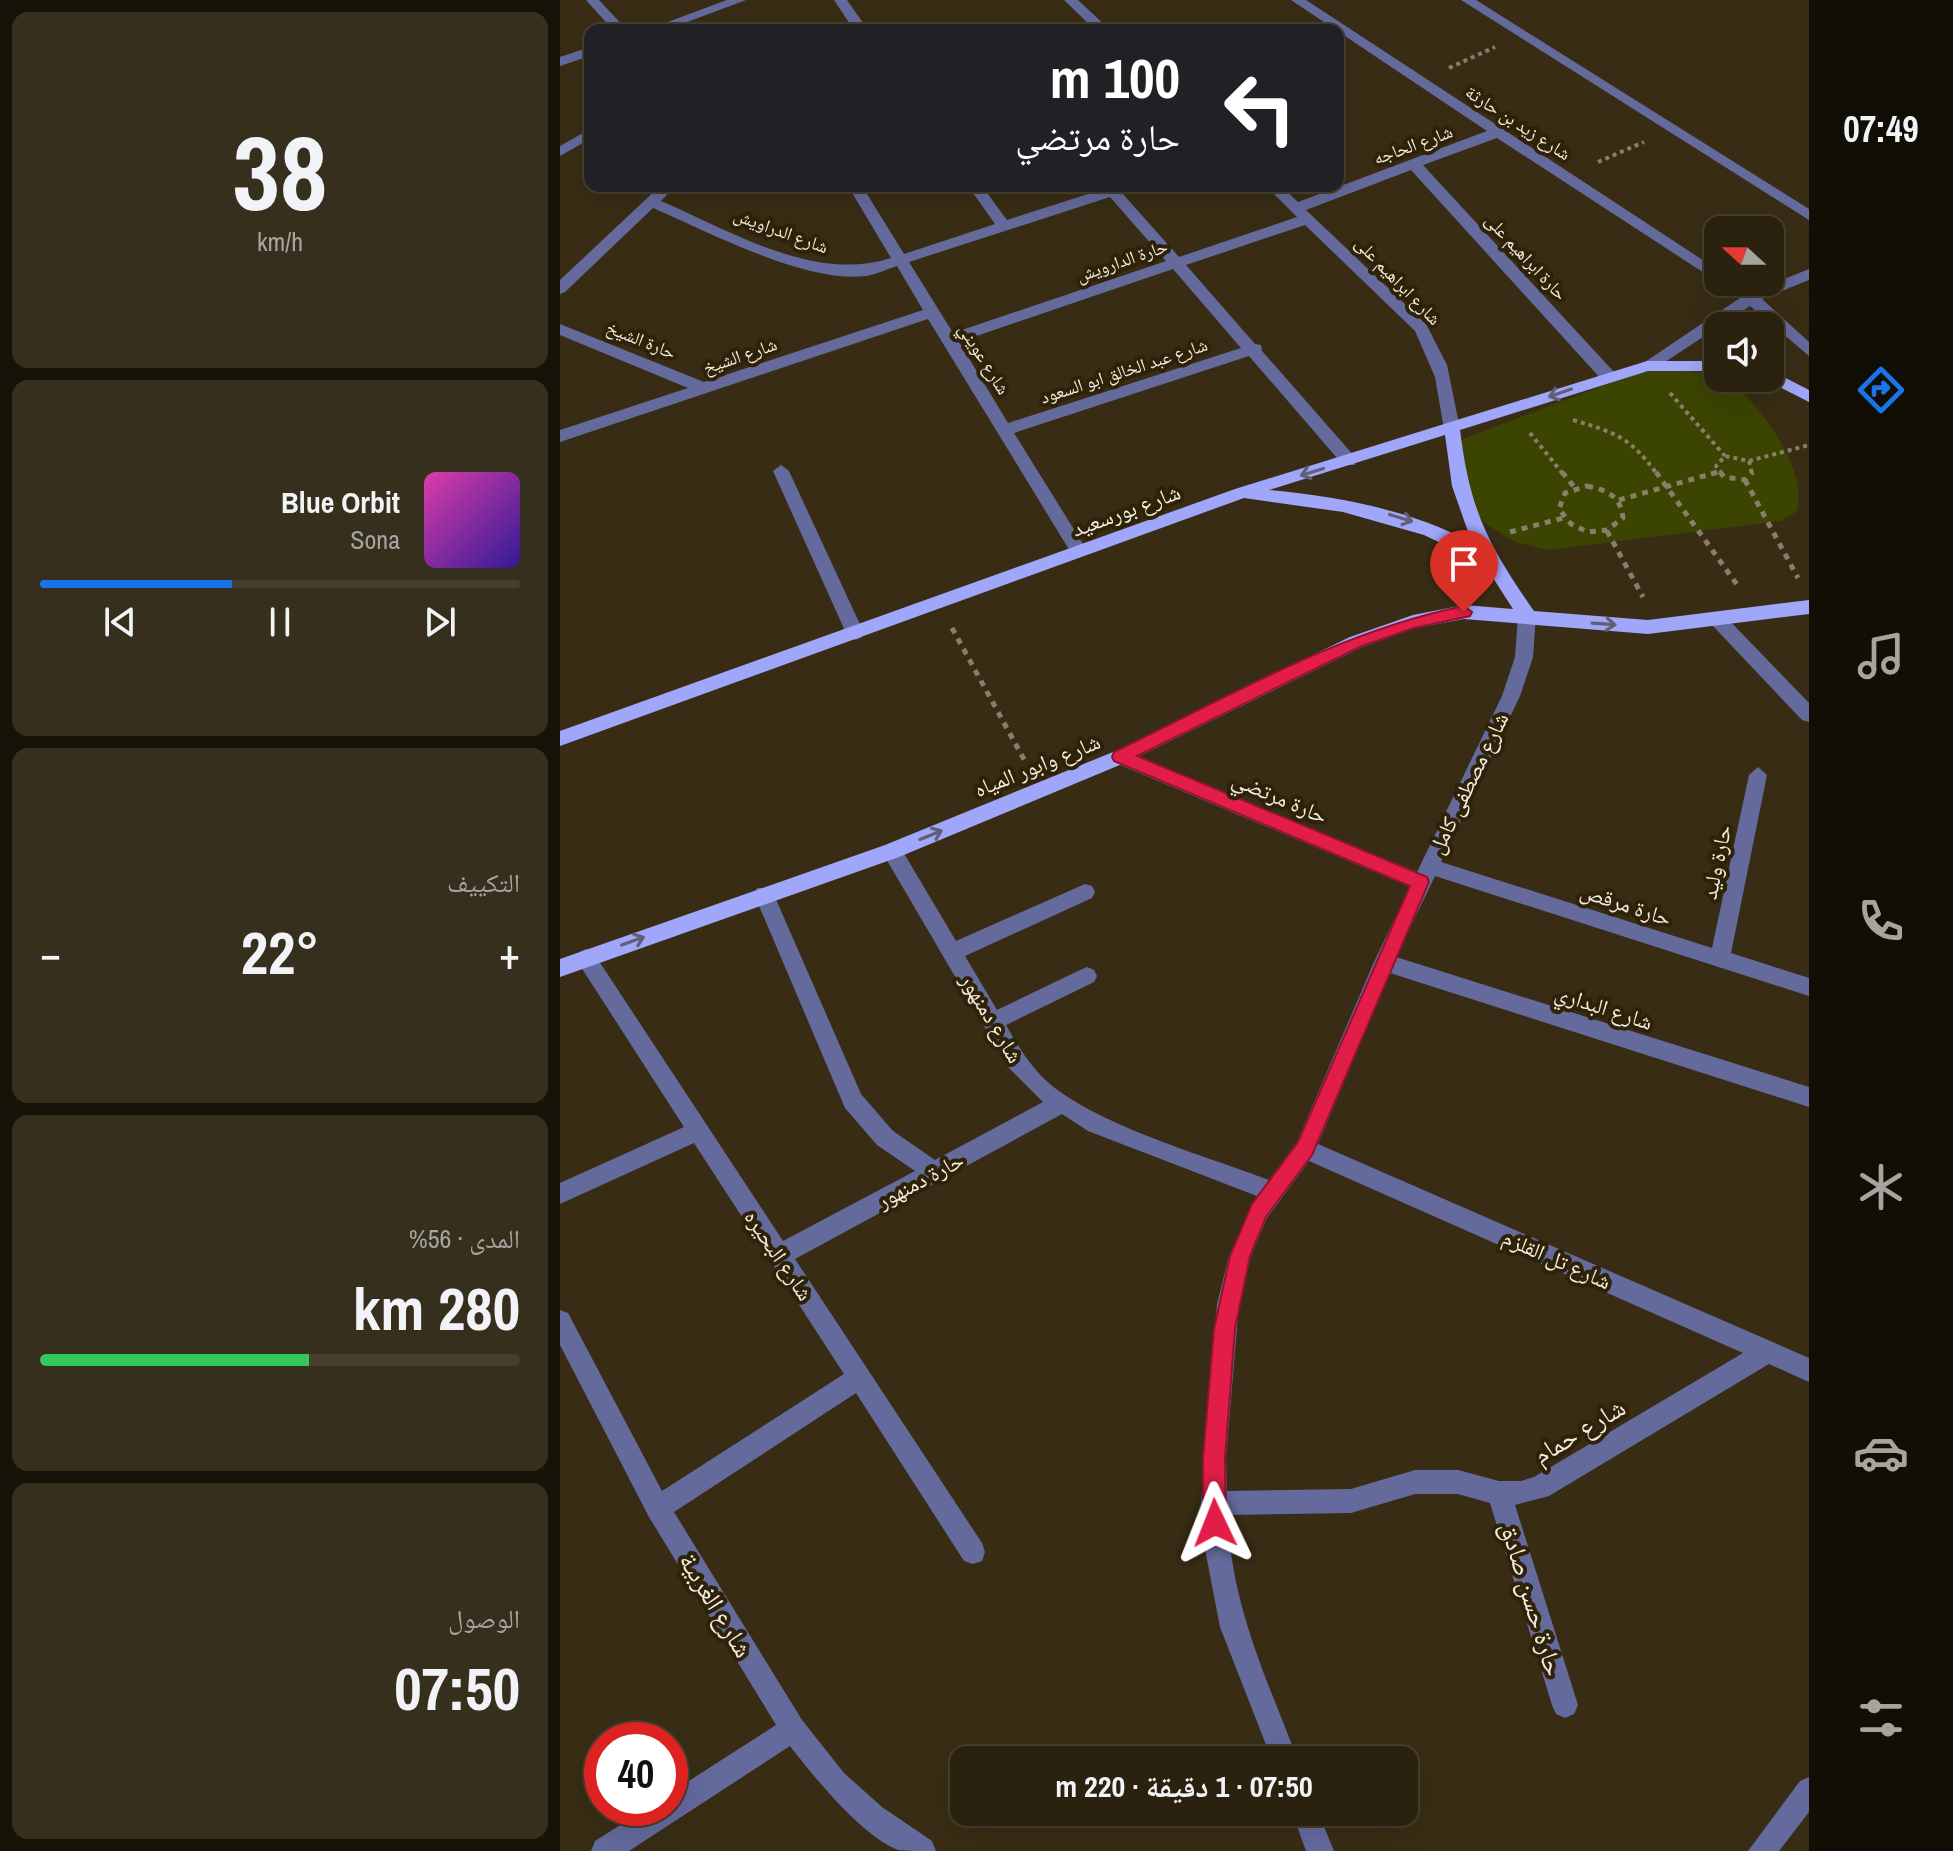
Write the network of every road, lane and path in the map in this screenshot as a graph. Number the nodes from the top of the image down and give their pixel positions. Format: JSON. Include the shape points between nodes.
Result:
{"nodes":[{"id":1,"x":592,"y":0,"type":"edge"},
{"id":2,"x":740,"y":0,"type":"edge"},
{"id":3,"x":840,"y":0,"type":"edge"},
{"id":4,"x":1070,"y":0,"type":"edge"},
{"id":5,"x":1297,"y":0,"type":"edge"},
{"id":6,"x":1467,"y":0,"type":"edge"},
{"id":7,"x":614,"y":24,"type":"edge"},
{"id":8,"x":693,"y":24,"type":"edge"},
{"id":9,"x":857,"y":24,"type":"edge"},
{"id":10,"x":1096,"y":24,"type":"edge"},
{"id":11,"x":1327,"y":24,"type":"edge"},
{"id":12,"x":1344,"y":35,"type":"edge"},
{"id":13,"x":1522,"y":35,"type":"junction"},
{"id":14,"x":584,"y":53,"type":"edge"},
{"id":15,"x":560,"y":62,"type":"edge"},
{"id":16,"x":1419,"y":81,"type":"junction"},
{"id":17,"x":1672,"y":129,"type":"junction"},
{"id":18,"x":1496,"y":133,"type":"junction"},
{"id":19,"x":584,"y":137,"type":"edge"},
{"id":20,"x":560,"y":152,"type":"edge"},
{"id":21,"x":1414,"y":164,"type":"junction"},
{"id":22,"x":1564,"y":177,"type":"junction"},
{"id":23,"x":662,"y":192,"type":"edge"},
{"id":24,"x":859,"y":192,"type":"edge"},
{"id":25,"x":979,"y":192,"type":"edge"},
{"id":26,"x":1109,"y":192,"type":"edge"},
{"id":27,"x":1124,"y":192,"type":"edge"},
{"id":28,"x":1279,"y":192,"type":"edge"},
{"id":29,"x":651,"y":202,"type":"junction"},
{"id":30,"x":1302,"y":214,"type":"junction"},
{"id":31,"x":1809,"y":215,"type":"edge"},
{"id":32,"x":1004,"y":226,"type":"junction"},
{"id":33,"x":900,"y":259,"type":"junction"},
{"id":34,"x":1178,"y":263,"type":"junction"},
{"id":35,"x":1704,"y":268,"type":"edge"},
{"id":36,"x":1809,"y":274,"type":"edge"},
{"id":37,"x":560,"y":289,"type":"edge"},
{"id":38,"x":1748,"y":296,"type":"edge"},
{"id":39,"x":1751,"y":298,"type":"junction"},
{"id":40,"x":932,"y":312,"type":"junction"},
{"id":41,"x":560,"y":329,"type":"edge"},
{"id":42,"x":949,"y":340,"type":"junction"},
{"id":43,"x":1255,"y":349,"type":"junction"},
{"id":44,"x":1809,"y":351,"type":"edge"},
{"id":45,"x":1647,"y":366,"type":"junction"},
{"id":46,"x":1704,"y":366,"type":"edge"},
{"id":47,"x":1608,"y":376,"type":"junction"},
{"id":48,"x":1784,"y":377,"type":"edge"},
{"id":49,"x":1784,"y":382,"type":"edge"},
{"id":50,"x":1809,"y":383,"type":"edge"},
{"id":51,"x":706,"y":389,"type":"junction"},
{"id":52,"x":1809,"y":397,"type":"edge"},
{"id":53,"x":1516,"y":408,"type":"junction"},
{"id":54,"x":1452,"y":429,"type":"junction"},
{"id":55,"x":1004,"y":430,"type":"junction"},
{"id":56,"x":560,"y":436,"type":"edge"},
{"id":57,"x":1809,"y":445,"type":"edge"},
{"id":58,"x":1725,"y":456,"type":"junction"},
{"id":59,"x":1349,"y":461,"type":"junction"},
{"id":60,"x":1749,"y":461,"type":"junction"},
{"id":61,"x":781,"y":471,"type":"dead end"},
{"id":62,"x":1718,"y":472,"type":"junction"},
{"id":63,"x":1745,"y":480,"type":"junction"},
{"id":64,"x":1666,"y":485,"type":"junction"},
{"id":65,"x":1575,"y":488,"type":"junction"},
{"id":66,"x":1241,"y":493,"type":"junction"},
{"id":67,"x":1619,"y":500,"type":"junction"},
{"id":68,"x":1563,"y":518,"type":"junction"},
{"id":69,"x":1607,"y":531,"type":"junction"},
{"id":70,"x":1477,"y":541,"type":"junction"},
{"id":71,"x":1079,"y":552,"type":"junction"},
{"id":72,"x":1487,"y":559,"type":"junction"},
{"id":73,"x":1802,"y":585,"type":"dead end"},
{"id":74,"x":938,"y":603,"type":"junction"},
{"id":75,"x":1809,"y":607,"type":"edge"},
{"id":76,"x":1527,"y":615,"type":"junction"},
{"id":77,"x":1758,"y":615,"type":"junction"},
{"id":78,"x":1719,"y":621,"type":"junction"},
{"id":79,"x":1659,"y":626,"type":"junction"},
{"id":80,"x":855,"y":633,"type":"junction"},
{"id":81,"x":1809,"y":715,"type":"edge"},
{"id":82,"x":560,"y":739,"type":"edge"},
{"id":83,"x":1120,"y":757,"type":"junction"},
{"id":84,"x":1758,"y":775,"type":"dead end"},
{"id":85,"x":1041,"y":790,"type":"junction"},
{"id":86,"x":892,"y":851,"type":"junction"},
{"id":87,"x":1424,"y":874,"type":"junction"},
{"id":88,"x":1085,"y":892,"type":"dead end"},
{"id":89,"x":764,"y":894,"type":"junction"},
{"id":90,"x":953,"y":952,"type":"junction"},
{"id":91,"x":586,"y":958,"type":"junction"},
{"id":92,"x":1720,"y":959,"type":"junction"},
{"id":93,"x":1384,"y":962,"type":"junction"},
{"id":94,"x":560,"y":968,"type":"edge"},
{"id":95,"x":1087,"y":976,"type":"dead end"},
{"id":96,"x":1809,"y":987,"type":"edge"},
{"id":97,"x":992,"y":1022,"type":"junction"},
{"id":98,"x":1809,"y":1097,"type":"edge"},
{"id":99,"x":1060,"y":1104,"type":"junction"},
{"id":100,"x":698,"y":1131,"type":"junction"},
{"id":101,"x":1305,"y":1149,"type":"junction"},
{"id":102,"x":935,"y":1172,"type":"junction"},
{"id":103,"x":1271,"y":1191,"type":"junction"},
{"id":104,"x":560,"y":1194,"type":"edge"},
{"id":105,"x":780,"y":1255,"type":"junction"},
{"id":106,"x":562,"y":1329,"type":"edge"},
{"id":107,"x":1767,"y":1352,"type":"junction"},
{"id":108,"x":1809,"y":1370,"type":"edge"},
{"id":109,"x":860,"y":1377,"type":"junction"},
{"id":110,"x":1499,"y":1493,"type":"junction"},
{"id":111,"x":1213,"y":1503,"type":"junction"},
{"id":112,"x":658,"y":1508,"type":"junction"},
{"id":113,"x":973,"y":1552,"type":"dead end"},
{"id":114,"x":1565,"y":1705,"type":"dead end"},
{"id":115,"x":793,"y":1729,"type":"junction"},
{"id":116,"x":1280,"y":1746,"type":"edge"},
{"id":117,"x":1809,"y":1790,"type":"edge"},
{"id":118,"x":1310,"y":1826,"type":"edge"},
{"id":119,"x":605,"y":1851,"type":"edge"},
{"id":120,"x":922,"y":1851,"type":"edge"},
{"id":121,"x":1320,"y":1851,"type":"edge"},
{"id":122,"x":1762,"y":1851,"type":"edge"}],
"edges":[{"from":1,"to":7,"type":"street"},
{"from":2,"to":8,"type":"street"},
{"from":3,"to":9,"type":"street"},
{"from":4,"to":10,"type":"street"},
{"from":5,"to":11,"type":"street","name":"شارع زيد بن حارثة"},
{"from":6,"to":13,"type":"street"},
{"from":12,"to":16,"type":"street","name":"شارع زيد بن حارثة"},
{"from":13,"to":16,"type":"path"},
{"from":13,"to":17,"type":"street"},
{"from":14,"to":15,"type":"street"},
{"from":16,"to":18,"type":"street","name":"شارع زيد بن حارثة"},
{"from":17,"to":22,"type":"path"},
{"from":17,"to":31,"type":"street"},
{"from":18,"to":21,"type":"street","name":"شارع الحاجه"},
{"from":18,"to":22,"type":"street","name":"شارع زيد بن حارثة"},
{"from":19,"to":20,"type":"street"},
{"from":21,"to":30,"type":"street","name":"شارع الحاجه"},
{"from":21,"to":47,"type":"street","name":"حارة ابراهيم على"},
{"from":22,"to":35,"type":"street","name":"شارع زيد بن حارثة"},
{"from":23,"to":29,"type":"street"},
{"from":24,"to":33,"type":"street","name":"شارع عويني"},
{"from":25,"to":32,"type":"street"},
{"from":26,"to":32,"type":"street","name":"شارع الدراويش"},
{"from":27,"to":34,"type":"street"},
{"from":28,"to":30,"type":"street","name":"شارع ابراهيم على"},
{"from":29,"to":33,"type":"street","name":"شارع الدراويش","via":[[831,271],[866,271]]},
{"from":29,"to":37,"type":"street"},
{"from":30,"to":34,"type":"street","name":"حارة الدارويش"},
{"from":30,"to":54,"type":"street","name":"شارع ابراهيم على","via":[[1421,328],[1446,380]]},
{"from":32,"to":33,"type":"street","name":"شارع الدراويش"},
{"from":33,"to":40,"type":"street","name":"شارع عويني"},
{"from":34,"to":42,"type":"street","name":"حارة الدارويش"},
{"from":34,"to":43,"type":"street"},
{"from":36,"to":39,"type":"street"},
{"from":38,"to":39,"type":"street"},
{"from":39,"to":44,"type":"street"},
{"from":39,"to":45,"type":"street"},
{"from":40,"to":42,"type":"street","name":"شارع عويني"},
{"from":40,"to":51,"type":"street","name":"شارع الشيخ"},
{"from":41,"to":51,"type":"street","name":"حارة الشيخ"},
{"from":42,"to":55,"type":"street","name":"شارع عويني"},
{"from":43,"to":55,"type":"street","name":"شارع عبد الخالق ابو السعود"},
{"from":43,"to":59,"type":"street"},
{"from":45,"to":46,"type":"main road","name":"شارع بورسعيد"},
{"from":45,"to":47,"type":"main road","name":"شارع بورسعيد"},
{"from":45,"to":58,"type":"path"},
{"from":47,"to":53,"type":"main road","name":"شارع بورسعيد","one_way":true},
{"from":48,"to":50,"type":"main road"},
{"from":49,"to":52,"type":"main road"},
{"from":51,"to":56,"type":"street","name":"شارع الشيخ"},
{"from":53,"to":54,"type":"main road","name":"شارع بورسعيد"},
{"from":53,"to":64,"type":"path","via":[[1617,433],[1637,446]]},
{"from":53,"to":65,"type":"path"},
{"from":54,"to":59,"type":"main road","name":"شارع بورسعيد"},
{"from":54,"to":70,"type":"main road","via":[[1461,498]]},
{"from":55,"to":71,"type":"street","name":"شارع عويني"},
{"from":57,"to":60,"type":"path"},
{"from":58,"to":60,"type":"path"},
{"from":58,"to":62,"type":"path","via":[[1718,460]]},
{"from":59,"to":66,"type":"main road","name":"شارع بورسعيد","one_way":true},
{"from":60,"to":63,"type":"path","via":[[1753,473]]},
{"from":61,"to":80,"type":"street"},
{"from":62,"to":63,"type":"path","via":[[1732,481]]},
{"from":62,"to":64,"type":"path"},
{"from":63,"to":73,"type":"path"},
{"from":64,"to":67,"type":"path"},
{"from":64,"to":77,"type":"path"},
{"from":65,"to":67,"type":"path","via":[[1599,488]]},
{"from":65,"to":68,"type":"path","via":[[1560,500]]},
{"from":66,"to":71,"type":"main road","name":"شارع بورسعيد"},
{"from":66,"to":72,"type":"main road","one_way":true,"via":[[1384,513],[1421,524]]},
{"from":67,"to":69,"type":"path","via":[[1623,518]]},
{"from":68,"to":69,"type":"path","via":[[1582,531]]},
{"from":68,"to":70,"type":"path"},
{"from":69,"to":79,"type":"path"},
{"from":70,"to":72,"type":"main road"},
{"from":71,"to":74,"type":"main road","name":"شارع بورسعيد"},
{"from":72,"to":76,"type":"main road"},
{"from":74,"to":80,"type":"main road","name":"شارع بورسعيد"},
{"from":74,"to":85,"type":"path"},
{"from":75,"to":77,"type":"main road"},
{"from":76,"to":79,"type":"main road","one_way":true},
{"from":76,"to":83,"type":"main road","name":"شارع وابور المياه","via":[[1464,612],[1356,642]]},
{"from":76,"to":87,"type":"street","name":"شارع مصطفى كامل","via":[[1519,677]]},
{"from":77,"to":78,"type":"main road"},
{"from":78,"to":79,"type":"main road"},
{"from":78,"to":81,"type":"street"},
{"from":80,"to":82,"type":"main road","name":"شارع بورسعيد"},
{"from":83,"to":85,"type":"main road","name":"شارع وابور المياه"},
{"from":83,"to":87,"type":"street","name":"حارة مرتضي"},
{"from":84,"to":92,"type":"street","name":"حارة وليد"},
{"from":86,"to":85,"type":"main road","name":"شارع وابور المياه","one_way":true},
{"from":86,"to":89,"type":"main road","name":"شارع وابور المياه"},
{"from":86,"to":90,"type":"street","name":"شارع دمنهور"},
{"from":87,"to":92,"type":"street","name":"حارة مرقص"},
{"from":87,"to":93,"type":"street","name":"شارع مصطفى كامل"},
{"from":88,"to":90,"type":"street"},
{"from":91,"to":89,"type":"main road","name":"شارع وابور المياه","one_way":true},
{"from":89,"to":102,"type":"street","via":[[853,1101],[885,1138]]},
{"from":90,"to":97,"type":"street","name":"شارع دمنهور"},
{"from":91,"to":94,"type":"main road","name":"شارع وابور المياه"},
{"from":91,"to":100,"type":"street","name":"شارع البحيره"},
{"from":92,"to":96,"type":"street","name":"حارة مرقص"},
{"from":93,"to":98,"type":"street","name":"شارع البداري"},
{"from":93,"to":101,"type":"street","name":"شارع مصطفى كامل"},
{"from":95,"to":97,"type":"street"},
{"from":97,"to":99,"type":"street","name":"شارع دمنهور","via":[[1028,1076]]},
{"from":99,"to":102,"type":"street","name":"حارة دمنهور"},
{"from":99,"to":103,"type":"street","name":"شارع دمنهور","via":[[1096,1124]]},
{"from":100,"to":104,"type":"street"},
{"from":100,"to":105,"type":"street","name":"شارع البحيره"},
{"from":101,"to":103,"type":"street","name":"شارع مصطفى كامل"},
{"from":101,"to":107,"type":"street","name":"شارع تل القلزم"},
{"from":102,"to":105,"type":"street","name":"حارة دمنهور"},
{"from":103,"to":111,"type":"street","name":"شارع مصطفى كامل","via":[[1240,1256],[1228,1304]]},
{"from":105,"to":109,"type":"street","name":"شارع البحيره"},
{"from":106,"to":112,"type":"street","name":"شارع الغربية"},
{"from":107,"to":108,"type":"street","name":"شارع تل القلزم"},
{"from":107,"to":110,"type":"street","name":"شارع حمام","via":[[1540,1487]]},
{"from":109,"to":112,"type":"street"},
{"from":109,"to":113,"type":"street","name":"شارع البحيره"},
{"from":110,"to":111,"type":"street","name":"شارع حمام","via":[[1437,1481],[1415,1482],[1351,1501]]},
{"from":110,"to":114,"type":"street","name":"حارة حسن صادق"},
{"from":111,"to":116,"type":"street","name":"شارع مصطفى كامل","via":[[1233,1627]]},
{"from":112,"to":115,"type":"street","name":"شارع الغربية"},
{"from":115,"to":119,"type":"street"},
{"from":115,"to":120,"type":"street","name":"شارع الغربية","via":[[835,1782]]},
{"from":117,"to":122,"type":"street"},
{"from":118,"to":121,"type":"street"}]}
